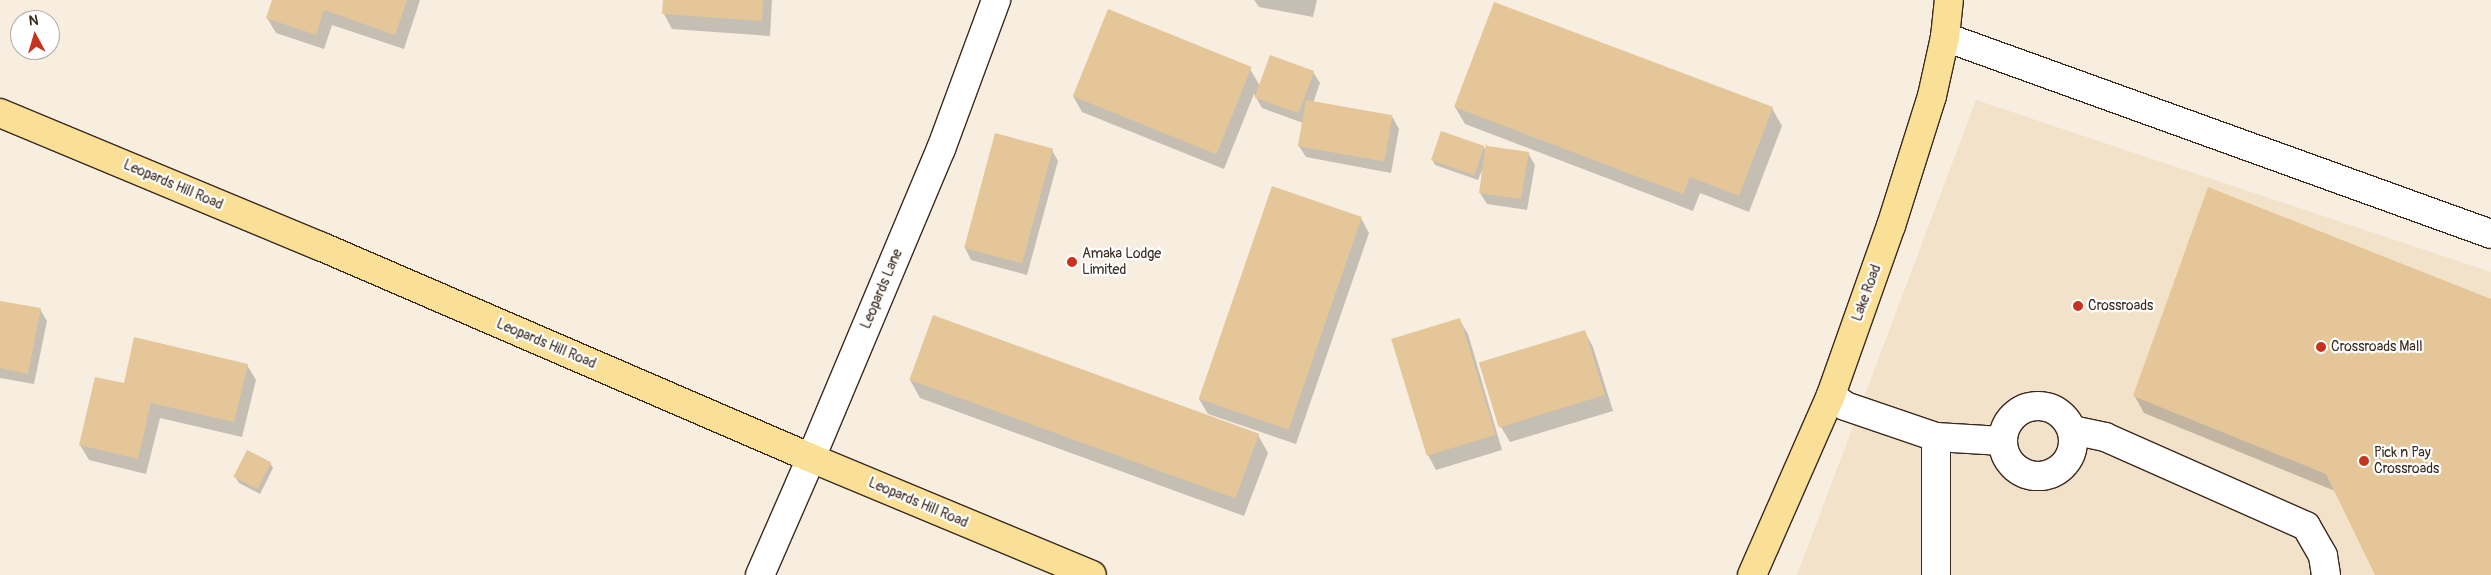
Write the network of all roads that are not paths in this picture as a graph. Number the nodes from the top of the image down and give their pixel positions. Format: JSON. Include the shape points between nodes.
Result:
{"nodes":[{"id":1,"x":996,"y":0,"type":"edge"},
{"id":2,"x":1949,"y":0,"type":"edge"},
{"id":3,"x":1945,"y":37,"type":"junction"},
{"id":4,"x":0,"y":113,"type":"edge"},
{"id":5,"x":2491,"y":234,"type":"edge"},
{"id":6,"x":1831,"y":395,"type":"junction"},
{"id":7,"x":2072,"y":430,"type":"junction"},
{"id":8,"x":1936,"y":437,"type":"junction"},
{"id":9,"x":2002,"y":441,"type":"junction"},
{"id":10,"x":812,"y":458,"type":"junction"},
{"id":11,"x":760,"y":575,"type":"edge"},
{"id":12,"x":1092,"y":575,"type":"edge"},
{"id":13,"x":1752,"y":575,"type":"edge"},
{"id":14,"x":1936,"y":575,"type":"edge"},
{"id":15,"x":2326,"y":575,"type":"edge"}],
"edges":[{"from":1,"to":10,"type":"street","name":"Leopards Lane","via":[[941,148]]},
{"from":2,"to":3,"type":"main road","name":"Lake Road"},
{"from":3,"to":5,"type":"street"},
{"from":3,"to":6,"type":"main road","name":"Lake Road","via":[[1932,96],[1891,226]]},
{"from":4,"to":10,"type":"main road","name":"Leopards Hill Road","via":[[329,250]]},
{"from":6,"to":8,"type":"street","via":[[1846,406]]},
{"from":6,"to":13,"type":"main road","name":"Lake Road"},
{"from":7,"to":9,"type":"street","via":[[2060,411],[2038,404],[2017,411],[2005,424]]},
{"from":7,"to":9,"type":"street","via":[[2073,448],[2066,463],[2051,473],[2035,476],[2018,471],[2006,458]]},
{"from":7,"to":15,"type":"street","via":[[2105,438],[2306,526],[2323,556]]},
{"from":8,"to":9,"type":"street"},
{"from":8,"to":14,"type":"street"},
{"from":10,"to":11,"type":"street","name":"Leopards Lane"},
{"from":10,"to":12,"type":"main road","name":"Leopards Hill Road"}]}
